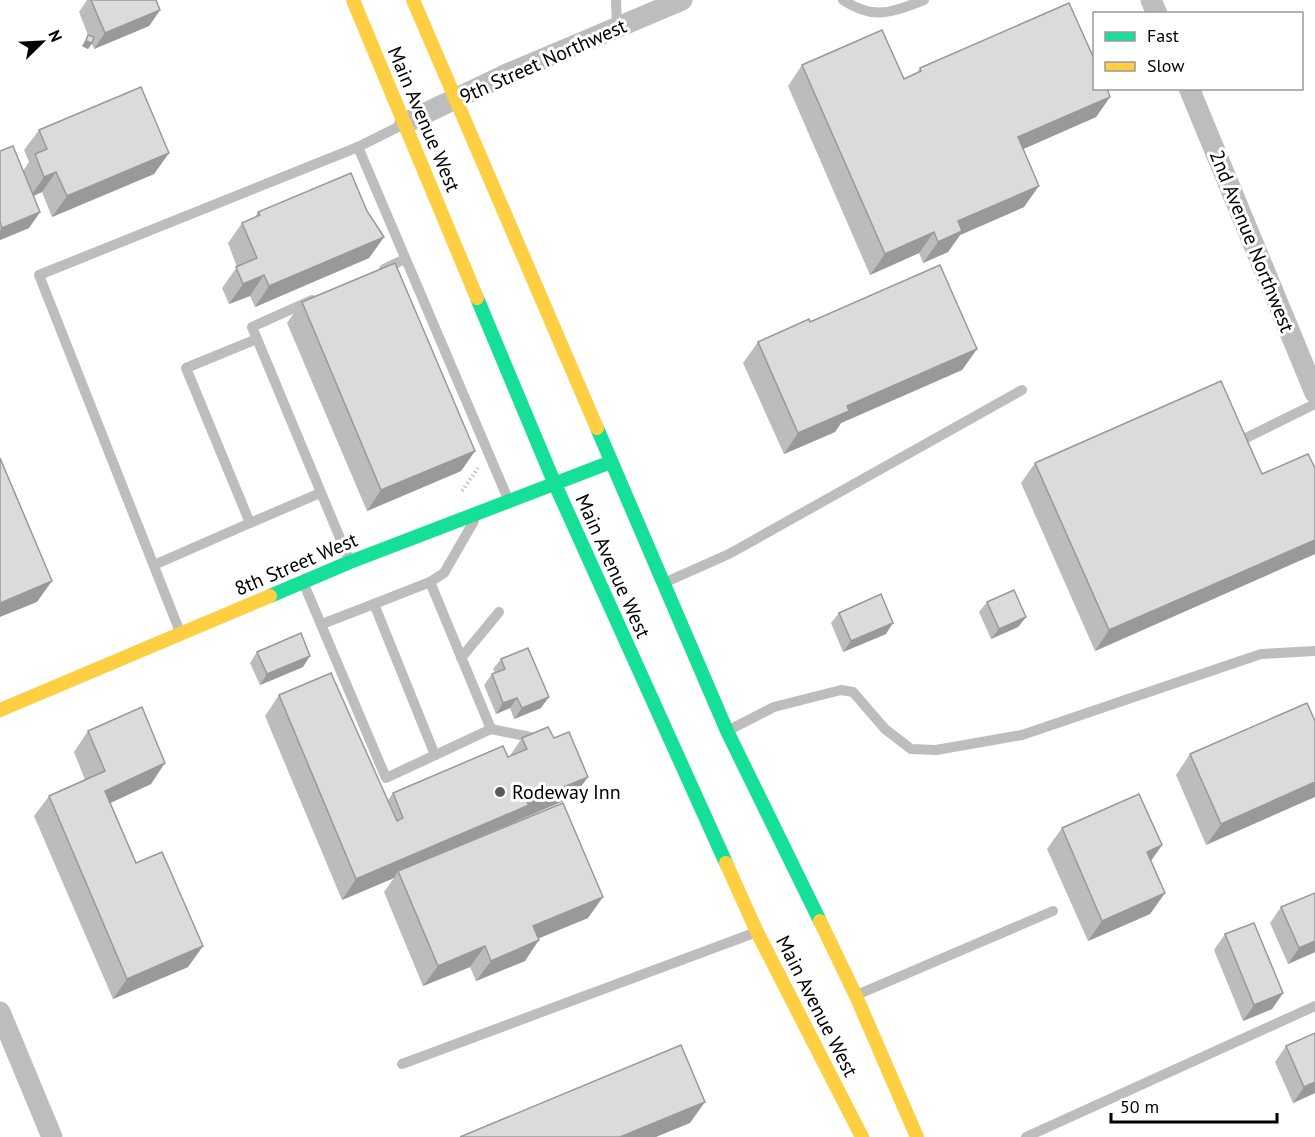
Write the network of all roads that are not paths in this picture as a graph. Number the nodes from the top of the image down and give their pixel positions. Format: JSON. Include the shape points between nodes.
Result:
{"nodes":[{"id":1,"x":352,"y":0,"type":"edge"},
{"id":2,"x":413,"y":0,"type":"edge"},
{"id":3,"x":616,"y":0,"type":"edge"},
{"id":4,"x":682,"y":0,"type":"edge"},
{"id":5,"x":843,"y":0,"type":"edge"},
{"id":6,"x":924,"y":0,"type":"edge"},
{"id":7,"x":617,"y":28,"type":"junction"},
{"id":8,"x":1190,"y":90,"type":"edge"},
{"id":9,"x":456,"y":99,"type":"junction"},
{"id":10,"x":405,"y":123,"type":"junction"},
{"id":11,"x":358,"y":147,"type":"junction"},
{"id":12,"x":405,"y":259,"type":"junction"},
{"id":13,"x":372,"y":274,"type":"edge"},
{"id":14,"x":328,"y":293,"type":"edge"},
{"id":15,"x":257,"y":339,"type":"junction"},
{"id":16,"x":1022,"y":390,"type":"dead end"},
{"id":17,"x":1315,"y":393,"type":"edge"},
{"id":18,"x":1315,"y":404,"type":"edge"},
{"id":19,"x":1244,"y":439,"type":"edge"},
{"id":20,"x":611,"y":462,"type":"junction"},
{"id":21,"x":554,"y":482,"type":"junction"},
{"id":22,"x":320,"y":492,"type":"junction"},
{"id":23,"x":508,"y":499,"type":"junction"},
{"id":24,"x":478,"y":512,"type":"junction"},
{"id":25,"x":250,"y":523,"type":"junction"},
{"id":26,"x":350,"y":562,"type":"junction"},
{"id":27,"x":154,"y":565,"type":"junction"},
{"id":28,"x":303,"y":582,"type":"junction"},
{"id":29,"x":430,"y":582,"type":"junction"},
{"id":30,"x":663,"y":584,"type":"junction"},
{"id":31,"x":374,"y":604,"type":"junction"},
{"id":32,"x":499,"y":612,"type":"dead end"},
{"id":33,"x":322,"y":624,"type":"junction"},
{"id":34,"x":181,"y":634,"type":"junction"},
{"id":35,"x":1315,"y":651,"type":"edge"},
{"id":36,"x":461,"y":658,"type":"junction"},
{"id":37,"x":0,"y":711,"type":"edge"},
{"id":38,"x":490,"y":729,"type":"junction"},
{"id":39,"x":728,"y":730,"type":"junction"},
{"id":40,"x":548,"y":740,"type":"edge"},
{"id":41,"x":435,"y":754,"type":"junction"},
{"id":42,"x":1053,"y":911,"type":"dead end"},
{"id":43,"x":757,"y":932,"type":"junction"},
{"id":44,"x":856,"y":996,"type":"junction"},
{"id":45,"x":1315,"y":1006,"type":"edge"},
{"id":46,"x":0,"y":1012,"type":"edge"},
{"id":47,"x":402,"y":1064,"type":"dead end"},
{"id":48,"x":52,"y":1137,"type":"edge"},
{"id":49,"x":862,"y":1137,"type":"edge"},
{"id":50,"x":917,"y":1137,"type":"edge"},
{"id":51,"x":1026,"y":1137,"type":"edge"}],
"edges":[{"from":1,"to":10,"type":"main road","name":"Main Avenue West"},
{"from":2,"to":9,"type":"main road","name":"Main Avenue West"},
{"from":3,"to":7,"type":"lane"},
{"from":4,"to":7,"type":"street","name":"9th Street Northwest"},
{"from":5,"to":6,"type":"lane","via":[[855,8],[886,14]]},
{"from":7,"to":9,"type":"street","name":"9th Street Northwest"},
{"from":8,"to":17,"type":"street","name":"2nd Avenue Northwest"},
{"from":9,"to":10,"type":"street","name":"9th Street Northwest"},
{"from":9,"to":20,"type":"main road","name":"Main Avenue West"},
{"from":10,"to":11,"type":"lane"},
{"from":10,"to":21,"type":"main road","name":"Main Avenue West"},
{"from":11,"to":12,"type":"lane"},
{"from":11,"to":27,"type":"lane","via":[[39,275]]},
{"from":12,"to":13,"type":"lane"},
{"from":12,"to":23,"type":"lane"},
{"from":14,"to":15,"type":"lane","via":[[252,327]]},
{"from":15,"to":22,"type":"lane"},
{"from":15,"to":25,"type":"lane","via":[[186,369]]},
{"from":16,"to":30,"type":"lane","via":[[729,554]]},
{"from":18,"to":19,"type":"lane"},
{"from":20,"to":21,"type":"main road","name":"8th Street West"},
{"from":20,"to":30,"type":"main road","name":"Main Avenue West"},
{"from":21,"to":23,"type":"main road","name":"8th Street West"},
{"from":21,"to":43,"type":"main road","name":"Main Avenue West"},
{"from":22,"to":25,"type":"lane"},
{"from":22,"to":26,"type":"lane"},
{"from":23,"to":24,"type":"main road","name":"8th Street West"},
{"from":24,"to":26,"type":"main road","name":"8th Street West"},
{"from":24,"to":29,"type":"lane","via":[[444,573]]},
{"from":25,"to":27,"type":"lane"},
{"from":26,"to":28,"type":"main road","name":"8th Street West"},
{"from":27,"to":34,"type":"lane"},
{"from":28,"to":33,"type":"lane"},
{"from":28,"to":34,"type":"main road","name":"8th Street West"},
{"from":29,"to":31,"type":"lane"},
{"from":29,"to":36,"type":"lane"},
{"from":30,"to":39,"type":"main road","name":"Main Avenue West"},
{"from":31,"to":33,"type":"lane"},
{"from":31,"to":41,"type":"lane"},
{"from":32,"to":36,"type":"lane"},
{"from":33,"to":41,"type":"lane","via":[[386,778]]},
{"from":34,"to":37,"type":"main road","name":"8th Street West"},
{"from":35,"to":39,"type":"lane","via":[[1261,654],[1022,735],[936,750],[911,749],[885,729],[853,692],[841,690],[774,707]]},
{"from":36,"to":38,"type":"lane"},
{"from":38,"to":40,"type":"lane"},
{"from":38,"to":41,"type":"lane"},
{"from":39,"to":44,"type":"main road","name":"Main Avenue West"},
{"from":42,"to":44,"type":"lane"},
{"from":43,"to":47,"type":"lane"},
{"from":43,"to":49,"type":"main road","name":"Main Avenue West"},
{"from":44,"to":50,"type":"main road","name":"Main Avenue West"},
{"from":45,"to":51,"type":"lane"},
{"from":46,"to":48,"type":"street"}]}
